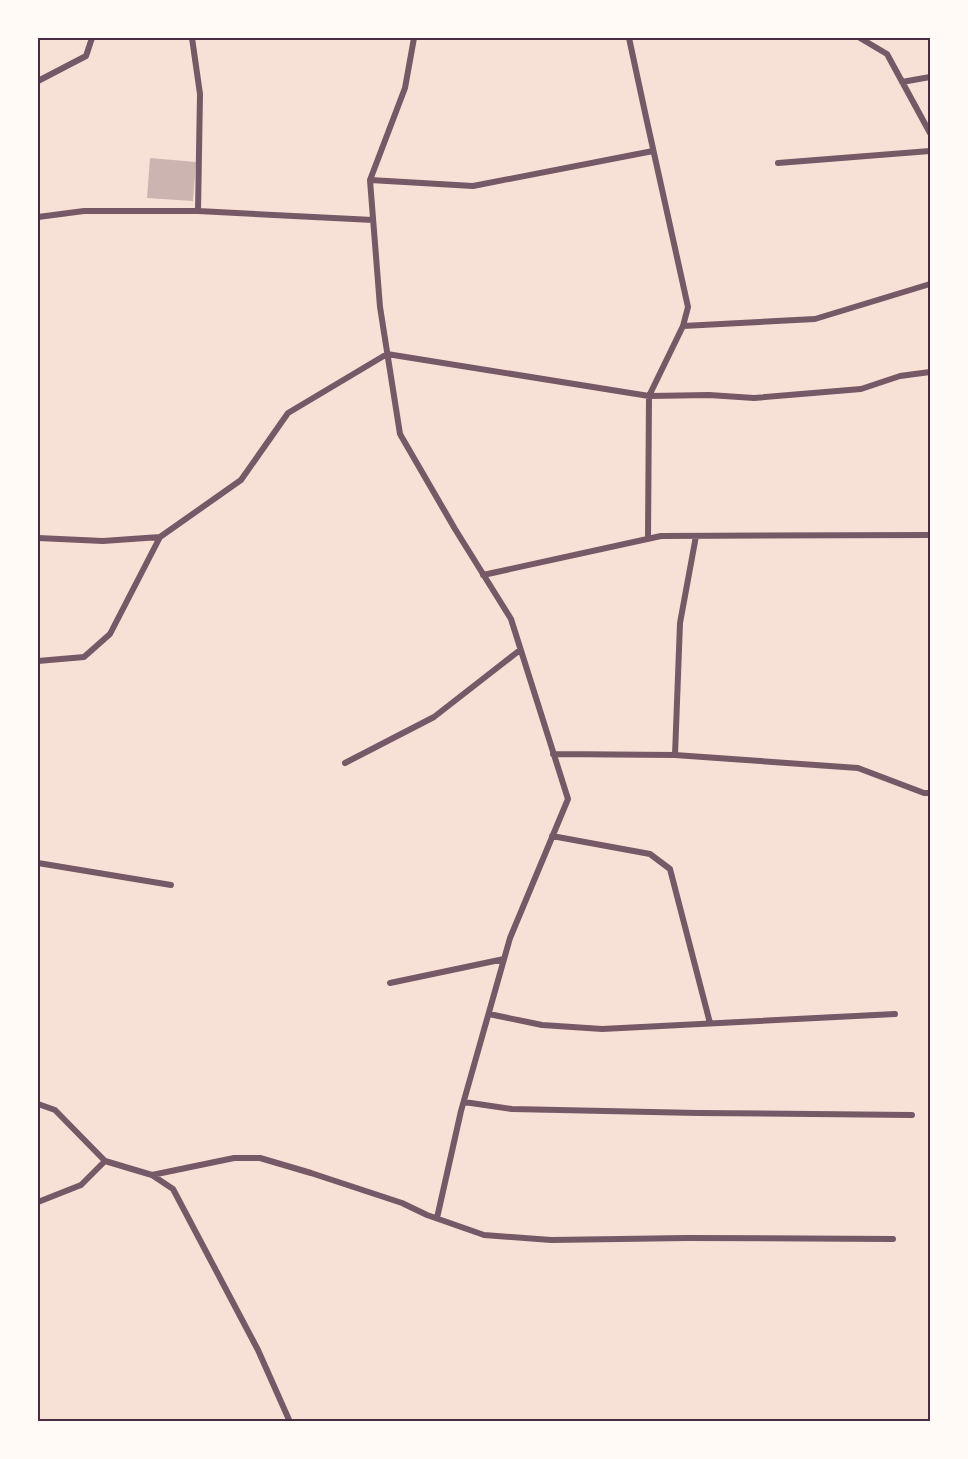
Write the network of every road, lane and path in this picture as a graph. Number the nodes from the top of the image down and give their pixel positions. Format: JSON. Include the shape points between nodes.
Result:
{"nodes":[{"id":1,"x":92,"y":38,"type":"edge"},
{"id":2,"x":192,"y":38,"type":"edge"},
{"id":3,"x":414,"y":38,"type":"edge"},
{"id":4,"x":629,"y":38,"type":"edge"},
{"id":5,"x":860,"y":38,"type":"edge"},
{"id":6,"x":867,"y":40,"type":"edge"},
{"id":7,"x":930,"y":77,"type":"edge"},
{"id":8,"x":38,"y":81,"type":"edge"},
{"id":9,"x":902,"y":82,"type":"junction"},
{"id":10,"x":930,"y":133,"type":"edge"},
{"id":11,"x":653,"y":151,"type":"junction"},
{"id":12,"x":930,"y":151,"type":"edge"},
{"id":13,"x":778,"y":163,"type":"dead end"},
{"id":14,"x":370,"y":180,"type":"junction"},
{"id":15,"x":198,"y":211,"type":"junction"},
{"id":16,"x":38,"y":217,"type":"edge"},
{"id":17,"x":373,"y":220,"type":"junction"},
{"id":18,"x":930,"y":284,"type":"edge"},
{"id":19,"x":683,"y":326,"type":"junction"},
{"id":20,"x":387,"y":354,"type":"junction"},
{"id":21,"x":930,"y":372,"type":"edge"},
{"id":22,"x":648,"y":396,"type":"junction"},
{"id":23,"x":696,"y":536,"type":"junction"},
{"id":24,"x":930,"y":536,"type":"edge"},
{"id":25,"x":160,"y":537,"type":"junction"},
{"id":26,"x":38,"y":538,"type":"edge"},
{"id":27,"x":648,"y":539,"type":"junction"},
{"id":28,"x":483,"y":575,"type":"junction"},
{"id":29,"x":520,"y":650,"type":"junction"},
{"id":30,"x":38,"y":661,"type":"edge"},
{"id":31,"x":553,"y":754,"type":"junction"},
{"id":32,"x":675,"y":755,"type":"junction"},
{"id":33,"x":345,"y":764,"type":"dead end"},
{"id":34,"x":930,"y":793,"type":"edge"},
{"id":35,"x":552,"y":836,"type":"junction"},
{"id":36,"x":38,"y":862,"type":"edge"},
{"id":37,"x":171,"y":885,"type":"dead end"},
{"id":38,"x":504,"y":959,"type":"junction"},
{"id":39,"x":390,"y":984,"type":"dead end"},
{"id":40,"x":489,"y":1014,"type":"junction"},
{"id":41,"x":895,"y":1014,"type":"dead end"},
{"id":42,"x":710,"y":1023,"type":"junction"},
{"id":43,"x":464,"y":1102,"type":"junction"},
{"id":44,"x":38,"y":1104,"type":"edge"},
{"id":45,"x":912,"y":1115,"type":"dead end"},
{"id":46,"x":105,"y":1161,"type":"junction"},
{"id":47,"x":152,"y":1175,"type":"junction"},
{"id":48,"x":38,"y":1202,"type":"edge"},
{"id":49,"x":437,"y":1218,"type":"junction"},
{"id":50,"x":893,"y":1239,"type":"dead end"},
{"id":51,"x":290,"y":1422,"type":"edge"}],
"edges":[{"from":1,"to":8,"type":"street","via":[[86,56]]},
{"from":2,"to":15,"type":"street","via":[[200,93]]},
{"from":3,"to":14,"type":"street","via":[[405,88]]},
{"from":4,"to":11,"type":"street"},
{"from":5,"to":6,"type":"street"},
{"from":6,"to":9,"type":"street","via":[[887,54]]},
{"from":7,"to":9,"type":"street"},
{"from":9,"to":10,"type":"street"},
{"from":11,"to":14,"type":"street","via":[[473,186]]},
{"from":11,"to":19,"type":"street","via":[[688,307]]},
{"from":12,"to":13,"type":"street"},
{"from":14,"to":17,"type":"street"},
{"from":15,"to":16,"type":"street","via":[[84,211]]},
{"from":15,"to":17,"type":"street"},
{"from":17,"to":20,"type":"street"},
{"from":18,"to":19,"type":"street","via":[[815,319]]},
{"from":19,"to":22,"type":"street"},
{"from":20,"to":22,"type":"street"},
{"from":20,"to":25,"type":"street","via":[[288,413],[241,480]]},
{"from":20,"to":28,"type":"street","via":[[400,434]]},
{"from":21,"to":22,"type":"street","via":[[900,376],[861,389],[754,398]]},
{"from":22,"to":27,"type":"street"},
{"from":23,"to":24,"type":"street"},
{"from":23,"to":27,"type":"street"},
{"from":23,"to":32,"type":"street","via":[[680,623]]},
{"from":25,"to":26,"type":"street","via":[[103,541]]},
{"from":25,"to":30,"type":"street","via":[[110,634],[84,657]]},
{"from":27,"to":28,"type":"street"},
{"from":28,"to":29,"type":"street","via":[[511,618]]},
{"from":29,"to":31,"type":"street"},
{"from":29,"to":33,"type":"street","via":[[434,717]]},
{"from":31,"to":32,"type":"street"},
{"from":31,"to":35,"type":"street","via":[[568,799]]},
{"from":32,"to":34,"type":"street","via":[[858,768]]},
{"from":35,"to":38,"type":"street"},
{"from":35,"to":42,"type":"street","via":[[650,854],[670,869]]},
{"from":36,"to":37,"type":"street"},
{"from":38,"to":39,"type":"street"},
{"from":38,"to":40,"type":"street"},
{"from":40,"to":42,"type":"street","via":[[542,1025],[602,1029]]},
{"from":40,"to":43,"type":"street"},
{"from":41,"to":42,"type":"street"},
{"from":43,"to":45,"type":"street","via":[[512,1109]]},
{"from":43,"to":49,"type":"street"},
{"from":44,"to":46,"type":"street","via":[[55,1110]]},
{"from":46,"to":47,"type":"street"},
{"from":46,"to":48,"type":"street","via":[[81,1185]]},
{"from":47,"to":49,"type":"street","via":[[234,1158],[260,1158]]},
{"from":47,"to":51,"type":"street","via":[[173,1189],[258,1350]]},
{"from":49,"to":50,"type":"street","via":[[484,1235],[551,1240]]}]}
